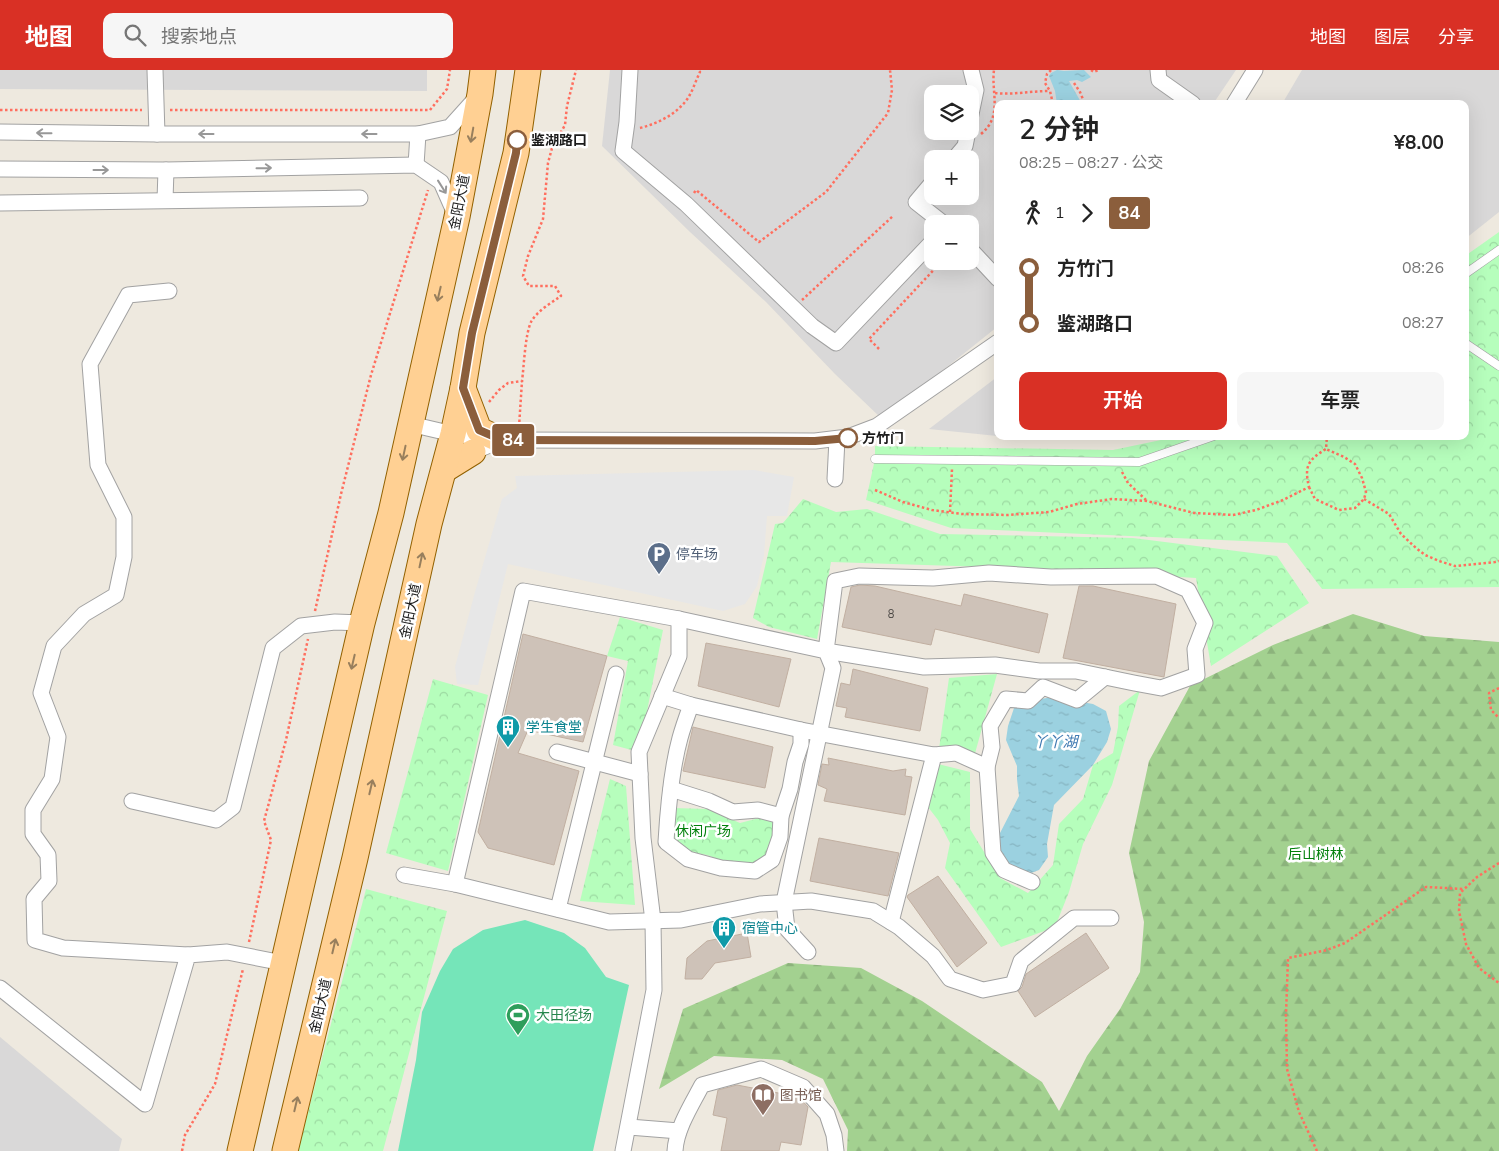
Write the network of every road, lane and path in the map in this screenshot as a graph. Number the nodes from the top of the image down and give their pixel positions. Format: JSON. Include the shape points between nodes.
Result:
{"nodes":[{"id":1,"x":155,"y":70,"type":"edge"},
{"id":2,"x":450,"y":70,"type":"edge"},
{"id":3,"x":528,"y":70,"type":"edge"},
{"id":4,"x":576,"y":70,"type":"edge"},
{"id":5,"x":630,"y":70,"type":"edge"},
{"id":6,"x":698,"y":70,"type":"edge"},
{"id":7,"x":890,"y":70,"type":"edge"},
{"id":8,"x":970,"y":70,"type":"edge"},
{"id":9,"x":1051,"y":70,"type":"edge"},
{"id":10,"x":1091,"y":70,"type":"edge"},
{"id":11,"x":1098,"y":70,"type":"edge"},
{"id":12,"x":1158,"y":70,"type":"edge"},
{"id":13,"x":1255,"y":70,"type":"edge"},
{"id":14,"x":481,"y":82,"type":"edge"},
{"id":15,"x":1074,"y":84,"type":"dead end"},
{"id":16,"x":974,"y":85,"type":"edge"},
{"id":17,"x":1050,"y":91,"type":"junction"},
{"id":18,"x":995,"y":93,"type":"dead end"},
{"id":19,"x":1052,"y":100,"type":"edge"},
{"id":20,"x":1083,"y":100,"type":"edge"},
{"id":21,"x":1187,"y":100,"type":"edge"},
{"id":22,"x":1236,"y":100,"type":"edge"},
{"id":23,"x":0,"y":110,"type":"edge"},
{"id":24,"x":156,"y":110,"type":"junction"},
{"id":25,"x":625,"y":131,"type":"junction"},
{"id":26,"x":0,"y":132,"type":"edge"},
{"id":27,"x":157,"y":134,"type":"junction"},
{"id":28,"x":418,"y":134,"type":"junction"},
{"id":29,"x":416,"y":165,"type":"junction"},
{"id":30,"x":0,"y":169,"type":"edge"},
{"id":31,"x":166,"y":170,"type":"junction"},
{"id":32,"x":432,"y":176,"type":"junction"},
{"id":33,"x":924,"y":192,"type":"edge"},
{"id":34,"x":360,"y":198,"type":"dead end"},
{"id":35,"x":165,"y":200,"type":"junction"},
{"id":36,"x":0,"y":203,"type":"edge"},
{"id":37,"x":686,"y":204,"type":"junction"},
{"id":38,"x":933,"y":215,"type":"edge"},
{"id":39,"x":893,"y":216,"type":"dead end"},
{"id":40,"x":457,"y":217,"type":"junction"},
{"id":41,"x":924,"y":250,"type":"edge"},
{"id":42,"x":1499,"y":250,"type":"edge"},
{"id":43,"x":979,"y":259,"type":"edge"},
{"id":44,"x":934,"y":270,"type":"edge"},
{"id":45,"x":1469,"y":271,"type":"edge"},
{"id":46,"x":994,"y":275,"type":"edge"},
{"id":47,"x":169,"y":291,"type":"dead end"},
{"id":48,"x":794,"y":307,"type":"junction"},
{"id":49,"x":433,"y":322,"type":"junction"},
{"id":50,"x":472,"y":333,"type":"junction"},
{"id":51,"x":994,"y":345,"type":"edge"},
{"id":52,"x":1469,"y":345,"type":"edge"},
{"id":53,"x":880,"y":349,"type":"dead end"},
{"id":54,"x":1499,"y":366,"type":"edge"},
{"id":55,"x":522,"y":381,"type":"junction"},
{"id":56,"x":463,"y":388,"type":"junction"},
{"id":57,"x":488,"y":406,"type":"dead end"},
{"id":58,"x":410,"y":424,"type":"junction"},
{"id":59,"x":453,"y":434,"type":"junction"},
{"id":60,"x":510,"y":434,"type":"junction"},
{"id":61,"x":837,"y":439,"type":"junction"},
{"id":62,"x":1202,"y":440,"type":"edge"},
{"id":63,"x":1327,"y":440,"type":"edge"},
{"id":64,"x":1326,"y":449,"type":"junction"},
{"id":65,"x":473,"y":452,"type":"joint"},
{"id":66,"x":875,"y":459,"type":"dead end"},
{"id":67,"x":951,"y":460,"type":"junction"},
{"id":68,"x":1116,"y":462,"type":"junction"},
{"id":69,"x":444,"y":470,"type":"junction"},
{"id":70,"x":835,"y":479,"type":"dead end"},
{"id":71,"x":1309,"y":487,"type":"junction"},
{"id":72,"x":876,"y":490,"type":"dead end"},
{"id":73,"x":1364,"y":499,"type":"junction"},
{"id":74,"x":1147,"y":501,"type":"junction"},
{"id":75,"x":950,"y":512,"type":"junction"},
{"id":76,"x":391,"y":513,"type":"junction"},
{"id":77,"x":429,"y":524,"type":"junction"},
{"id":78,"x":1499,"y":561,"type":"edge"},
{"id":79,"x":679,"y":619,"type":"junction"},
{"id":80,"x":362,"y":623,"type":"junction"},
{"id":81,"x":312,"y":624,"type":"junction"},
{"id":82,"x":826,"y":651,"type":"junction"},
{"id":83,"x":616,"y":674,"type":"dead end"},
{"id":84,"x":1105,"y":677,"type":"junction"},
{"id":85,"x":1499,"y":688,"type":"edge"},
{"id":86,"x":662,"y":696,"type":"junction"},
{"id":87,"x":691,"y":705,"type":"junction"},
{"id":88,"x":1499,"y":718,"type":"edge"},
{"id":89,"x":802,"y":730,"type":"junction"},
{"id":90,"x":819,"y":733,"type":"junction"},
{"id":91,"x":556,"y":752,"type":"dead end"},
{"id":92,"x":934,"y":755,"type":"junction"},
{"id":93,"x":987,"y":767,"type":"junction"},
{"id":94,"x":640,"y":774,"type":"junction"},
{"id":95,"x":671,"y":789,"type":"junction"},
{"id":96,"x":132,"y":801,"type":"dead end"},
{"id":97,"x":780,"y":816,"type":"junction"},
{"id":98,"x":1499,"y":863,"type":"edge"},
{"id":99,"x":404,"y":875,"type":"dead end"},
{"id":100,"x":1032,"y":882,"type":"dead end"},
{"id":101,"x":455,"y":884,"type":"junction"},
{"id":102,"x":1464,"y":889,"type":"junction"},
{"id":103,"x":784,"y":902,"type":"junction"},
{"id":104,"x":558,"y":909,"type":"junction"},
{"id":105,"x":1110,"y":918,"type":"dead end"},
{"id":106,"x":653,"y":921,"type":"junction"},
{"id":107,"x":891,"y":922,"type":"junction"},
{"id":108,"x":808,"y":952,"type":"dead end"},
{"id":109,"x":188,"y":955,"type":"junction"},
{"id":110,"x":246,"y":956,"type":"junction"},
{"id":111,"x":283,"y":963,"type":"junction"},
{"id":112,"x":1499,"y":982,"type":"edge"},
{"id":113,"x":0,"y":988,"type":"edge"},
{"id":114,"x":629,"y":1127,"type":"junction"},
{"id":115,"x":679,"y":1131,"type":"junction"},
{"id":116,"x":182,"y":1151,"type":"edge"},
{"id":117,"x":240,"y":1151,"type":"edge"},
{"id":118,"x":285,"y":1151,"type":"edge"},
{"id":119,"x":623,"y":1151,"type":"edge"},
{"id":120,"x":675,"y":1151,"type":"edge"},
{"id":121,"x":836,"y":1151,"type":"edge"},
{"id":122,"x":1317,"y":1151,"type":"edge"}],
"edges":[{"from":1,"to":24,"type":"street"},
{"from":2,"to":24,"type":"path","via":[[447,89],[430,110]]},
{"from":3,"to":50,"type":"main road","name":"金阳大道","via":[[516,153]]},
{"from":4,"to":55,"type":"path","via":[[565,125],[548,163],[543,219],[523,276],[529,286],[555,286],[562,296],[532,321],[527,335]]},
{"from":5,"to":25,"type":"street"},
{"from":6,"to":25,"type":"path","via":[[700,72],[688,98],[669,117]]},
{"from":7,"to":37,"type":"path","via":[[892,90],[888,113],[826,192],[759,242],[696,190]]},
{"from":8,"to":16,"type":"street"},
{"from":9,"to":17,"type":"path","via":[[1046,74],[1045,83]]},
{"from":10,"to":11,"type":"path"},
{"from":12,"to":21,"type":"street","via":[[1159,80]]},
{"from":13,"to":22,"type":"street"},
{"from":14,"to":28,"type":"street","via":[[450,127]]},
{"from":14,"to":40,"type":"main road","name":"金阳大道","one_way":true},
{"from":15,"to":20,"type":"path"},
{"from":17,"to":18,"type":"path"},
{"from":17,"to":19,"type":"path"},
{"from":23,"to":24,"type":"path"},
{"from":24,"to":27,"type":"street"},
{"from":25,"to":37,"type":"street","via":[[623,151]]},
{"from":27,"to":26,"type":"street","one_way":true},
{"from":28,"to":27,"type":"street","one_way":true},
{"from":28,"to":29,"type":"street"},
{"from":31,"to":29,"type":"street","one_way":true},
{"from":29,"to":32,"type":"street"},
{"from":30,"to":31,"type":"street","one_way":true},
{"from":31,"to":35,"type":"street"},
{"from":32,"to":40,"type":"street","one_way":true,"via":[[441,182]]},
{"from":32,"to":81,"type":"path","via":[[371,376]]},
{"from":33,"to":38,"type":"street","via":[[916,202]]},
{"from":34,"to":35,"type":"street"},
{"from":35,"to":36,"type":"street"},
{"from":37,"to":48,"type":"street"},
{"from":39,"to":48,"type":"path"},
{"from":40,"to":49,"type":"main road","name":"金阳大道","one_way":true},
{"from":41,"to":48,"type":"street","via":[[836,343],[812,326]]},
{"from":42,"to":45,"type":"lane"},
{"from":43,"to":46,"type":"street"},
{"from":44,"to":53,"type":"path","via":[[869,339]]},
{"from":47,"to":109,"type":"street","via":[[128,295],[90,364],[98,465],[124,518],[124,557],[116,595],[84,614],[54,646],[40,693],[58,737],[52,779],[33,810],[33,834],[48,855],[49,881],[34,899],[35,940],[63,948]]},
{"from":49,"to":50,"type":"main road"},
{"from":49,"to":58,"type":"main road","name":"金阳大道"},
{"from":50,"to":56,"type":"main road","name":"金阳大道"},
{"from":51,"to":61,"type":"street","via":[[877,426]]},
{"from":52,"to":54,"type":"lane"},
{"from":55,"to":57,"type":"path","via":[[508,382]]},
{"from":55,"to":60,"type":"path"},
{"from":56,"to":59,"type":"main road","name":"金阳大道"},
{"from":56,"to":60,"type":"main road","via":[[479,430]]},
{"from":58,"to":59,"type":"street"},
{"from":58,"to":76,"type":"main road","name":"金阳大道","one_way":true},
{"from":59,"to":60,"type":"street"},
{"from":59,"to":69,"type":"main road","name":"金阳大道"},
{"from":60,"to":61,"type":"street"},
{"from":60,"to":65,"type":"street"},
{"from":61,"to":70,"type":"street"},
{"from":62,"to":68,"type":"lane","via":[[1139,462]]},
{"from":63,"to":64,"type":"path"},
{"from":64,"to":71,"type":"path","via":[[1310,462],[1306,474]]},
{"from":64,"to":73,"type":"path","via":[[1355,464],[1366,492]]},
{"from":65,"to":69,"type":"main road"},
{"from":66,"to":67,"type":"lane"},
{"from":67,"to":68,"type":"lane"},
{"from":67,"to":75,"type":"path"},
{"from":68,"to":74,"type":"path","via":[[1128,483]]},
{"from":69,"to":77,"type":"main road","name":"金阳大道"},
{"from":71,"to":73,"type":"path","via":[[1315,498],[1339,510],[1355,508]]},
{"from":71,"to":74,"type":"path","via":[[1256,510],[1233,515],[1194,513]]},
{"from":72,"to":75,"type":"path","via":[[903,502]]},
{"from":73,"to":78,"type":"path","via":[[1389,514],[1401,534],[1425,555],[1455,566]]},
{"from":74,"to":75,"type":"path","via":[[1112,499],[1049,512],[1007,515]]},
{"from":76,"to":77,"type":"main road"},
{"from":76,"to":80,"type":"main road","name":"金阳大道"},
{"from":118,"to":77,"type":"main road","name":"金阳大道","one_way":true,"via":[[355,858]]},
{"from":79,"to":82,"type":"street"},
{"from":79,"to":86,"type":"street","via":[[679,656]]},
{"from":79,"to":101,"type":"street","via":[[523,591]]},
{"from":80,"to":81,"type":"street"},
{"from":80,"to":111,"type":"main road","name":"金阳大道","one_way":true},
{"from":81,"to":96,"type":"street","via":[[301,626],[272,648],[233,807],[216,820]]},
{"from":81,"to":110,"type":"path","via":[[264,821],[271,840]]},
{"from":82,"to":84,"type":"street","via":[[924,667],[995,665],[1039,671],[1076,671]]},
{"from":82,"to":84,"type":"street","via":[[835,581],[859,576],[933,578],[989,573],[1051,577],[1156,576],[1188,590],[1205,623],[1195,649],[1197,675],[1161,688]]},
{"from":82,"to":90,"type":"street","via":[[833,668]]},
{"from":83,"to":104,"type":"street"},
{"from":84,"to":93,"type":"street","via":[[1077,700],[1043,687],[1028,701],[1006,699],[990,726],[992,747]]},
{"from":85,"to":88,"type":"path","via":[[1489,694],[1491,710]]},
{"from":86,"to":87,"type":"street"},
{"from":86,"to":94,"type":"street","via":[[639,752]]},
{"from":87,"to":89,"type":"street"},
{"from":87,"to":95,"type":"street","via":[[680,738]]},
{"from":89,"to":90,"type":"street"},
{"from":89,"to":97,"type":"street","via":[[802,744]]},
{"from":90,"to":92,"type":"street"},
{"from":90,"to":103,"type":"street"},
{"from":91,"to":94,"type":"street"},
{"from":92,"to":93,"type":"street","via":[[956,753]]},
{"from":92,"to":107,"type":"street"},
{"from":93,"to":100,"type":"street","via":[[993,853],[1004,870]]},
{"from":94,"to":106,"type":"street","via":[[643,838]]},
{"from":95,"to":97,"type":"street","via":[[733,812],[758,810]]},
{"from":95,"to":97,"type":"street","via":[[666,842],[688,859],[721,868],[755,871],[772,860],[780,836]]},
{"from":98,"to":102,"type":"path"},
{"from":99,"to":101,"type":"street"},
{"from":101,"to":104,"type":"street"},
{"from":102,"to":112,"type":"path","via":[[1460,893],[1459,911],[1466,944],[1479,968]]},
{"from":102,"to":122,"type":"path","via":[[1426,888],[1344,943],[1288,958],[1287,1070],[1299,1112]]},
{"from":103,"to":106,"type":"street","via":[[681,920]]},
{"from":103,"to":107,"type":"street","via":[[811,901],[873,911]]},
{"from":103,"to":108,"type":"street","via":[[787,929]]},
{"from":104,"to":106,"type":"street","via":[[609,922]]},
{"from":105,"to":107,"type":"street","via":[[1074,918],[1021,961],[1013,984],[983,990],[950,979],[933,956]]},
{"from":106,"to":114,"type":"street","via":[[654,990]]},
{"from":109,"to":110,"type":"street","via":[[227,952]]},
{"from":109,"to":113,"type":"street","via":[[145,1104]]},
{"from":110,"to":111,"type":"street"},
{"from":110,"to":116,"type":"path","via":[[215,1084],[185,1135]]},
{"from":111,"to":117,"type":"main road","name":"金阳大道"},
{"from":114,"to":115,"type":"street"},
{"from":114,"to":119,"type":"street"},
{"from":115,"to":120,"type":"street"},
{"from":115,"to":121,"type":"street","via":[[702,1085],[761,1069],[803,1087],[827,1114]]}]}
